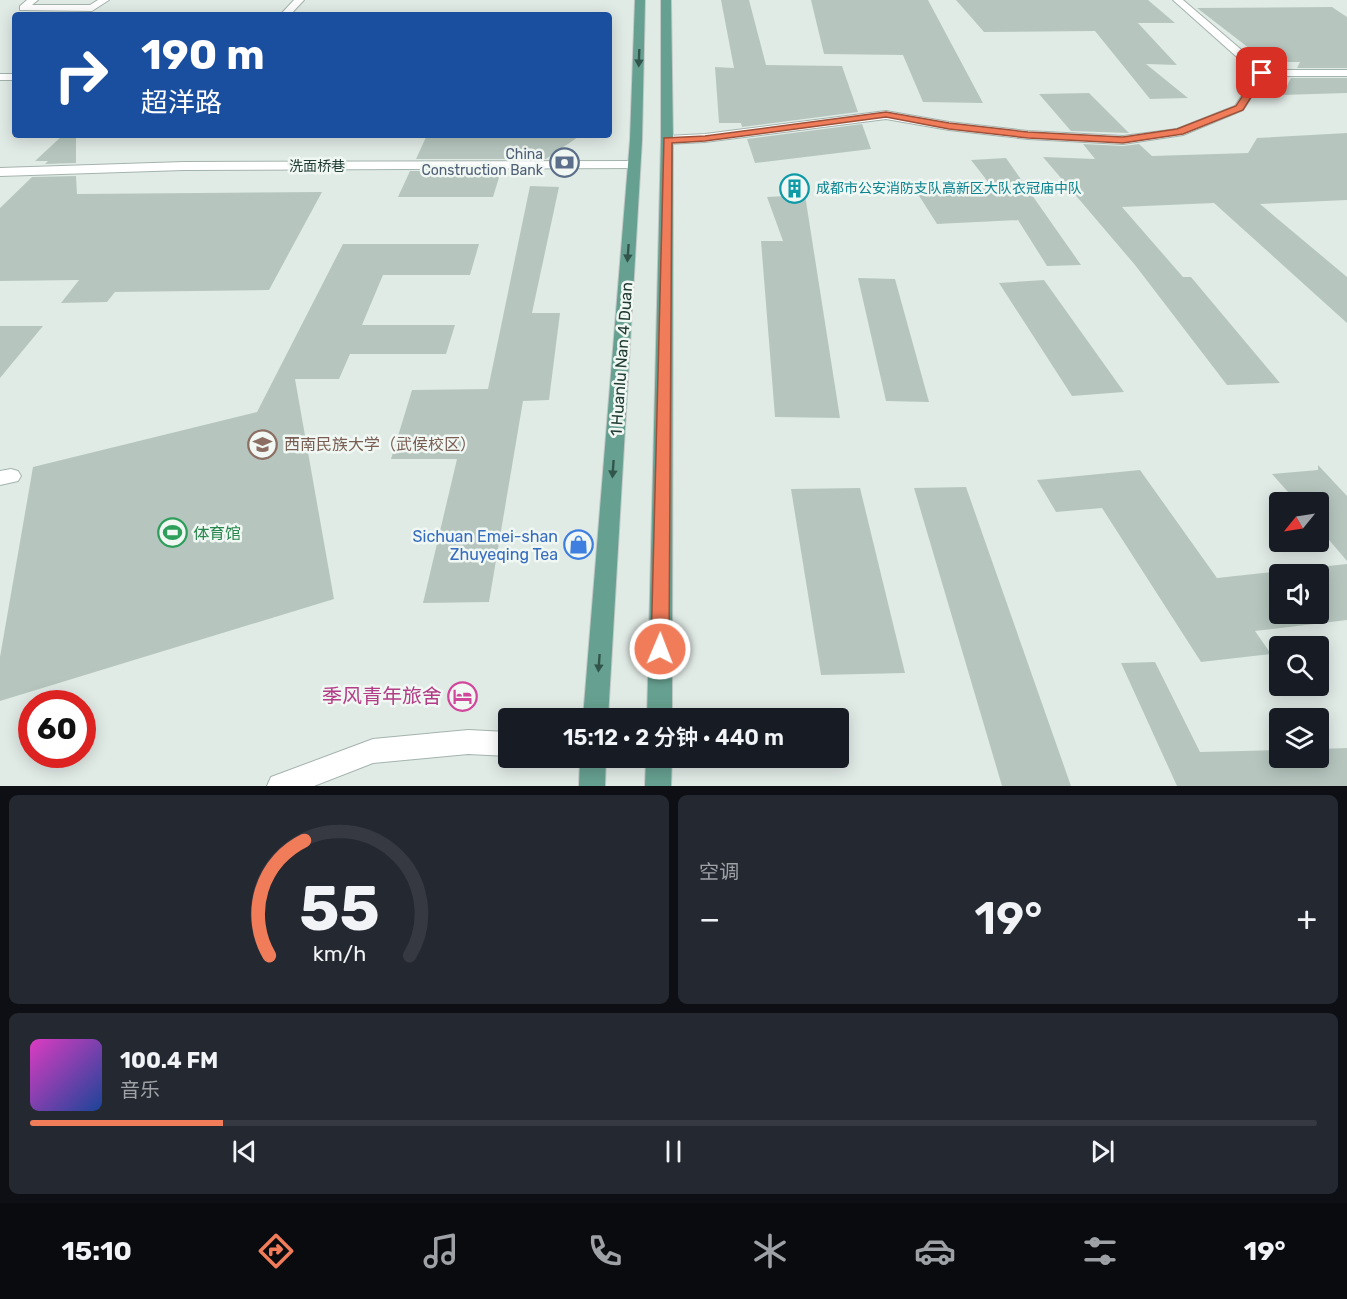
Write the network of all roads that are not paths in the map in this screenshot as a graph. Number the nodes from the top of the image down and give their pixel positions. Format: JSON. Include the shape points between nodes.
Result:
{"nodes":[{"id":1,"x":33,"y":0,"type":"edge"},
{"id":2,"x":104,"y":0,"type":"edge"},
{"id":3,"x":299,"y":0,"type":"edge"},
{"id":4,"x":640,"y":0,"type":"edge"},
{"id":5,"x":666,"y":0,"type":"edge"},
{"id":6,"x":1178,"y":0,"type":"edge"},
{"id":7,"x":288,"y":12,"type":"edge"},
{"id":8,"x":1262,"y":73,"type":"junction"},
{"id":9,"x":1347,"y":73,"type":"edge"},
{"id":10,"x":667,"y":140,"type":"junction"},
{"id":11,"x":634,"y":165,"type":"junction"},
{"id":12,"x":0,"y":172,"type":"edge"},
{"id":13,"x":597,"y":708,"type":"edge"},
{"id":14,"x":659,"y":708,"type":"edge"},
{"id":15,"x":498,"y":744,"type":"edge"},
{"id":16,"x":593,"y":768,"type":"edge"},
{"id":17,"x":659,"y":768,"type":"edge"},
{"id":18,"x":280,"y":786,"type":"edge"},
{"id":19,"x":592,"y":786,"type":"edge"},
{"id":20,"x":658,"y":786,"type":"edge"}],
"edges":[{"from":1,"to":2,"type":"street","via":[[23,8],[92,8]]},
{"from":3,"to":7,"type":"street"},
{"from":4,"to":11,"type":"main road","name":"1 Huanlu Nan 4 Duan","one_way":true},
{"from":5,"to":10,"type":"main road"},
{"from":6,"to":8,"type":"street"},
{"from":8,"to":9,"type":"street"},
{"from":8,"to":10,"type":"street","via":[[1239,108],[1179,132],[1123,140],[1028,135],[886,115]]},
{"from":10,"to":14,"type":"main road"},
{"from":11,"to":12,"type":"street","name":"洗面桥巷","via":[[184,166]]},
{"from":11,"to":13,"type":"main road","name":"1 Huanlu Nan 4 Duan","one_way":true},
{"from":15,"to":18,"type":"street","via":[[468,742],[373,751]]},
{"from":16,"to":19,"type":"main road"},
{"from":17,"to":20,"type":"main road"}]}
